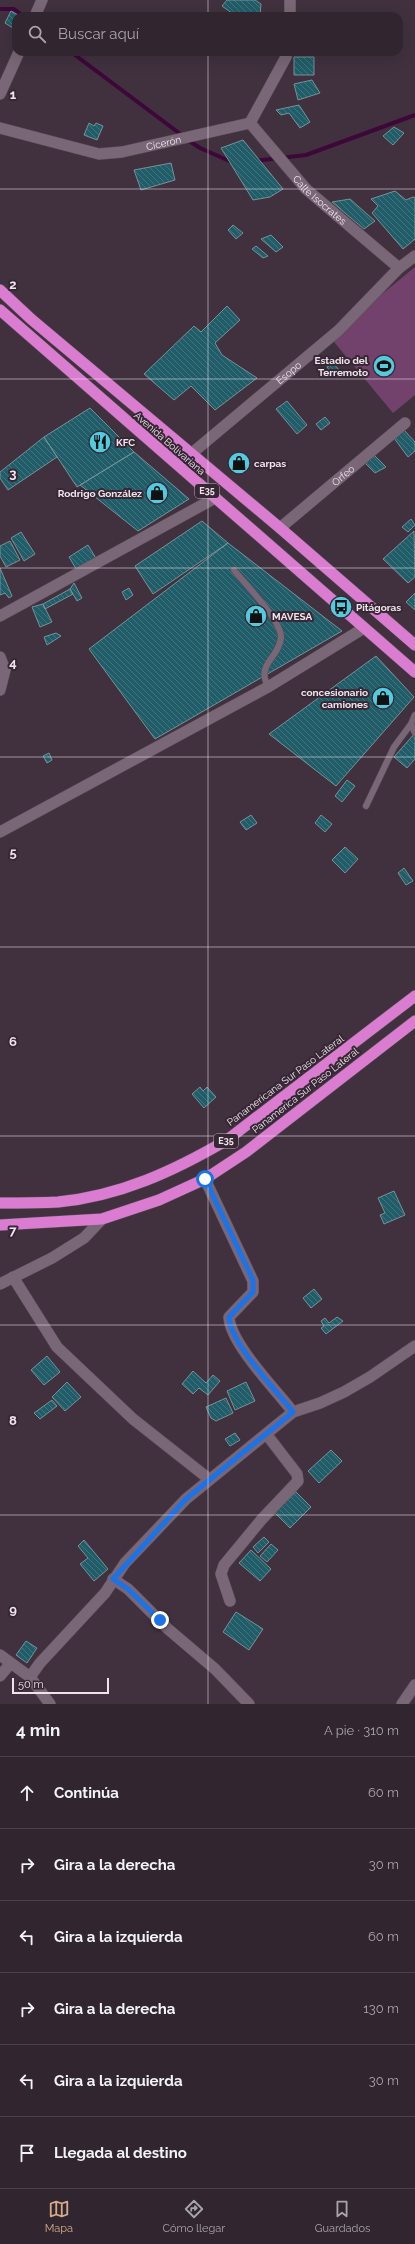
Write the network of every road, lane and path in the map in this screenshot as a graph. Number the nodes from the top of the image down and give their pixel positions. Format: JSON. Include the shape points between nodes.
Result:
{"nodes":[{"id":1,"x":42,"y":0,"type":"edge"},
{"id":2,"x":290,"y":0,"type":"edge"},
{"id":3,"x":37,"y":12,"type":"edge"},
{"id":4,"x":290,"y":12,"type":"edge"},
{"id":5,"x":17,"y":56,"type":"edge"},
{"id":6,"x":286,"y":56,"type":"edge"},
{"id":7,"x":0,"y":94,"type":"edge"},
{"id":8,"x":250,"y":123,"type":"junction"},
{"id":9,"x":0,"y":128,"type":"edge"},
{"id":10,"x":415,"y":256,"type":"edge"},
{"id":11,"x":399,"y":268,"type":"junction"},
{"id":12,"x":0,"y":290,"type":"edge"},
{"id":13,"x":0,"y":310,"type":"edge"},
{"id":14,"x":405,"y":423,"type":"dead end"},
{"id":15,"x":191,"y":454,"type":"junction"},
{"id":16,"x":215,"y":498,"type":"junction"},
{"id":17,"x":280,"y":528,"type":"junction"},
{"id":18,"x":234,"y":570,"type":"dead end"},
{"id":19,"x":0,"y":616,"type":"edge"},
{"id":20,"x":364,"y":628,"type":"junction"},
{"id":21,"x":415,"y":645,"type":"edge"},
{"id":22,"x":0,"y":657,"type":"edge"},
{"id":23,"x":415,"y":672,"type":"edge"},
{"id":24,"x":268,"y":687,"type":"junction"},
{"id":25,"x":0,"y":690,"type":"edge"},
{"id":26,"x":415,"y":715,"type":"edge"},
{"id":27,"x":411,"y":724,"type":"junction"},
{"id":28,"x":415,"y":734,"type":"edge"},
{"id":29,"x":366,"y":806,"type":"dead end"},
{"id":30,"x":0,"y":832,"type":"edge"},
{"id":31,"x":415,"y":996,"type":"edge"},
{"id":32,"x":415,"y":1021,"type":"edge"},
{"id":33,"x":205,"y":1179,"type":"junction"},
{"id":34,"x":0,"y":1203,"type":"edge"},
{"id":35,"x":102,"y":1219,"type":"junction"},
{"id":36,"x":0,"y":1225,"type":"edge"},
{"id":37,"x":13,"y":1277,"type":"junction"},
{"id":38,"x":0,"y":1284,"type":"edge"},
{"id":39,"x":415,"y":1346,"type":"edge"},
{"id":40,"x":293,"y":1412,"type":"junction"},
{"id":41,"x":267,"y":1435,"type":"junction"},
{"id":42,"x":209,"y":1479,"type":"junction"},
{"id":43,"x":113,"y":1579,"type":"junction"},
{"id":44,"x":230,"y":1601,"type":"dead end"},
{"id":45,"x":0,"y":1655,"type":"edge"},
{"id":46,"x":10,"y":1664,"type":"junction"},
{"id":47,"x":0,"y":1676,"type":"edge"},
{"id":48,"x":30,"y":1677,"type":"junction"},
{"id":49,"x":415,"y":1685,"type":"edge"},
{"id":50,"x":50,"y":1704,"type":"edge"},
{"id":51,"x":249,"y":1704,"type":"edge"},
{"id":52,"x":402,"y":1704,"type":"edge"}],
"edges":[{"from":1,"to":3,"type":"street"},
{"from":2,"to":4,"type":"street"},
{"from":5,"to":7,"type":"street"},
{"from":6,"to":8,"type":"street"},
{"from":8,"to":9,"type":"street","name":"Cicerón","via":[[122,152],[99,154]]},
{"from":8,"to":11,"type":"street","name":"Calle Isocrates","via":[[306,189]]},
{"from":10,"to":11,"type":"street","name":"Esopo"},
{"from":11,"to":15,"type":"street","name":"Esopo","via":[[339,330]]},
{"from":12,"to":15,"type":"highway","name":"Avenida Bolivariana","number":"E35"},
{"from":13,"to":16,"type":"highway","name":"Avenida Bolivariana","number":"E35"},
{"from":14,"to":17,"type":"street","name":"Orfeo"},
{"from":15,"to":17,"type":"highway","name":"Avenida Bolivariana","number":"E35"},
{"from":16,"to":19,"type":"street"},
{"from":16,"to":20,"type":"highway","name":"Avenida Bolivariana","number":"E35"},
{"from":17,"to":21,"type":"highway","name":"Avenida Bolivariana","number":"E35"},
{"from":18,"to":24,"type":"lane","via":[[276,622],[281,637],[274,655],[264,669],[263,677]]},
{"from":20,"to":23,"type":"highway","name":"Avenida Bolivariana","number":"E35"},
{"from":20,"to":24,"type":"street"},
{"from":22,"to":25,"type":"street","via":[[5,670]]},
{"from":24,"to":30,"type":"street"},
{"from":26,"to":27,"type":"lane"},
{"from":27,"to":28,"type":"lane"},
{"from":27,"to":29,"type":"lane","via":[[394,747]]},
{"from":31,"to":34,"type":"highway","name":"Panamericana Sur Paso Lateral","number":"E35","via":[[227,1140],[197,1158],[145,1182],[102,1195],[58,1202]]},
{"from":32,"to":33,"type":"highway","name":"Panamerica Sur Paso Lateral","number":"E35","via":[[246,1152]]},
{"from":33,"to":35,"type":"highway","name":"Panamerica Sur Paso Lateral","number":"E35","via":[[159,1200]]},
{"from":33,"to":40,"type":"street","via":[[253,1280],[253,1292],[229,1317],[230,1327],[237,1341]]},
{"from":35,"to":36,"type":"highway","name":"Panamerica Sur Paso Lateral","number":"E35"},
{"from":35,"to":37,"type":"street","via":[[84,1238],[52,1258]]},
{"from":37,"to":38,"type":"street"},
{"from":37,"to":42,"type":"street","via":[[57,1347],[133,1418]]},
{"from":39,"to":40,"type":"street","via":[[370,1378],[320,1403]]},
{"from":40,"to":41,"type":"street"},
{"from":41,"to":42,"type":"street"},
{"from":41,"to":44,"type":"street","via":[[297,1474],[298,1480],[224,1565],[221,1574]]},
{"from":42,"to":43,"type":"street","via":[[167,1518]]},
{"from":43,"to":48,"type":"street","via":[[105,1593]]},
{"from":43,"to":51,"type":"street","via":[[128,1589],[168,1630],[215,1669]]},
{"from":45,"to":46,"type":"street"},
{"from":46,"to":47,"type":"street"},
{"from":46,"to":48,"type":"street"},
{"from":48,"to":50,"type":"street"},
{"from":49,"to":52,"type":"street"}]}
